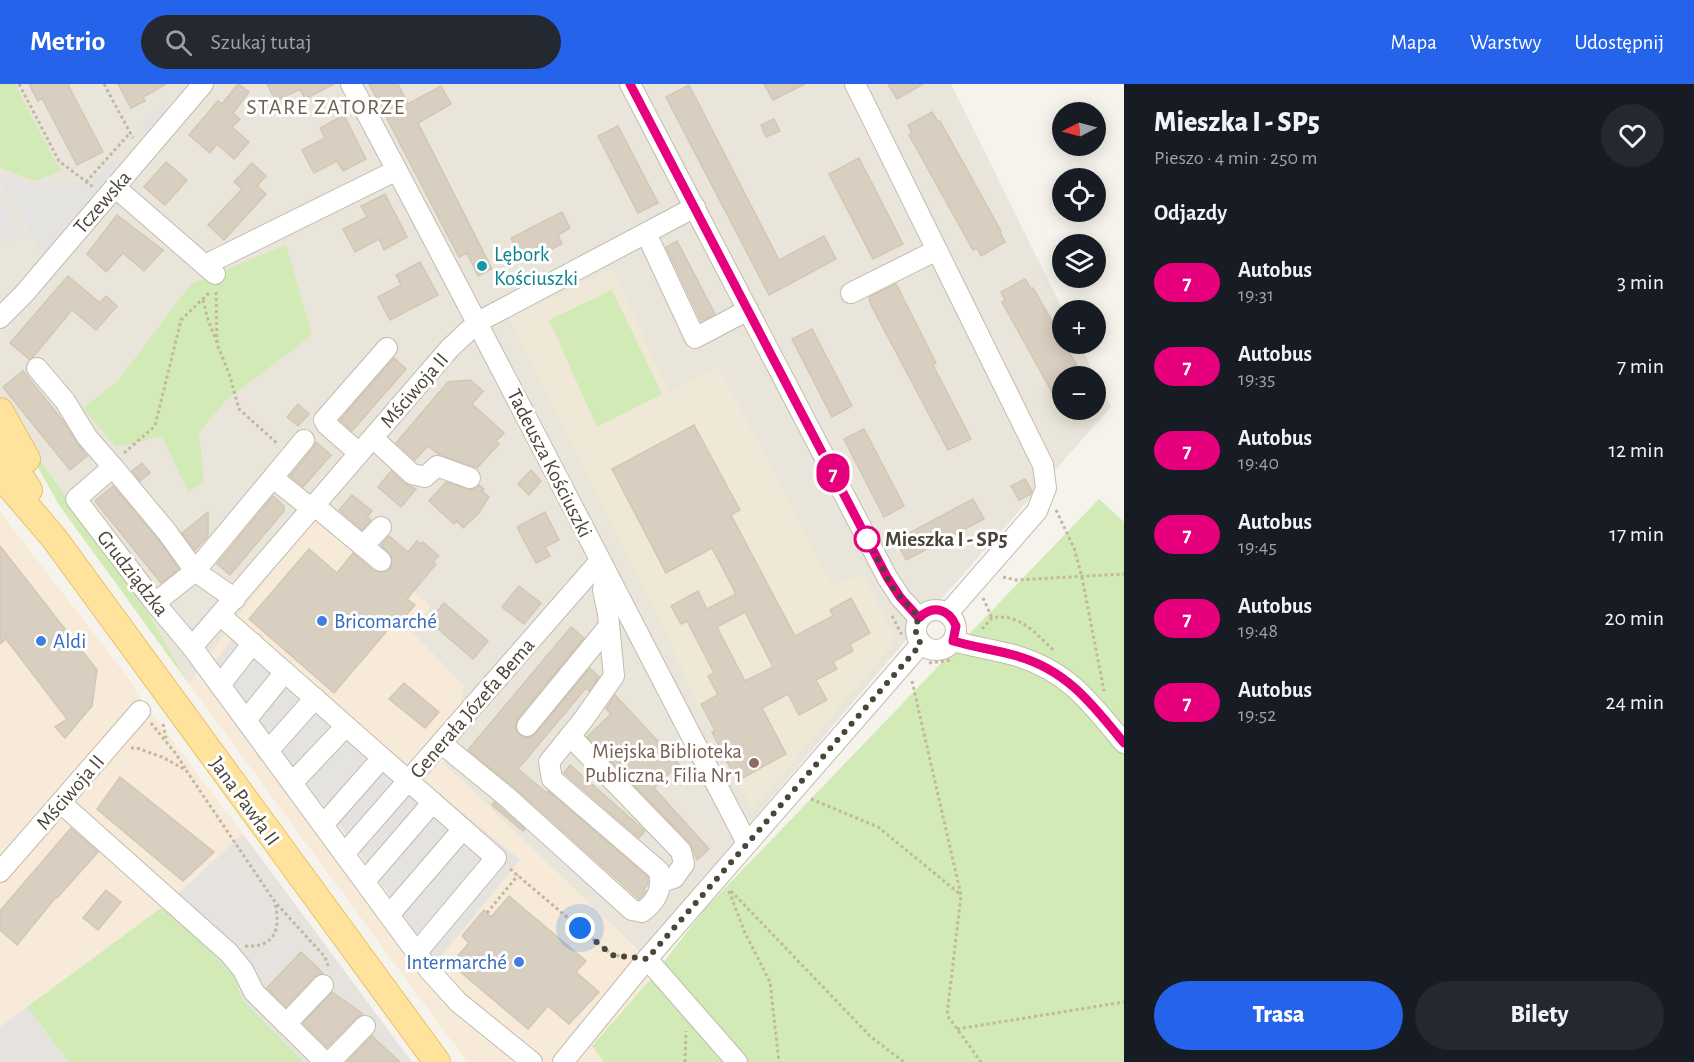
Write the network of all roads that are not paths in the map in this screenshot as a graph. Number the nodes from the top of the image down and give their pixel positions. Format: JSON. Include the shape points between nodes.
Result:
{"nodes":[{"id":1,"x":203,"y":84,"type":"edge"},
{"id":2,"x":351,"y":84,"type":"edge"},
{"id":3,"x":630,"y":84,"type":"edge"},
{"id":4,"x":855,"y":84,"type":"edge"},
{"id":5,"x":397,"y":170,"type":"junction"},
{"id":6,"x":111,"y":192,"type":"junction"},
{"id":7,"x":695,"y":207,"type":"junction"},
{"id":8,"x":646,"y":233,"type":"junction"},
{"id":9,"x":937,"y":250,"type":"junction"},
{"id":10,"x":850,"y":293,"type":"dead end"},
{"id":11,"x":748,"y":310,"type":"junction"},
{"id":12,"x":0,"y":318,"type":"edge"},
{"id":13,"x":478,"y":322,"type":"junction"},
{"id":14,"x":387,"y":348,"type":"dead end"},
{"id":15,"x":37,"y":368,"type":"dead end"},
{"id":16,"x":0,"y":411,"type":"edge"},
{"id":17,"x":373,"y":438,"type":"junction"},
{"id":18,"x":0,"y":443,"type":"edge"},
{"id":19,"x":298,"y":448,"type":"road end"},
{"id":20,"x":359,"y":453,"type":"junction"},
{"id":21,"x":113,"y":467,"type":"junction"},
{"id":22,"x":0,"y":476,"type":"edge"},
{"id":23,"x":273,"y":478,"type":"junction"},
{"id":24,"x":470,"y":478,"type":"dead end"},
{"id":25,"x":313,"y":507,"type":"junction"},
{"id":26,"x":39,"y":508,"type":"junction"},
{"id":27,"x":381,"y":527,"type":"dead end"},
{"id":28,"x":54,"y":538,"type":"junction"},
{"id":29,"x":363,"y":546,"type":"junction"},
{"id":30,"x":381,"y":561,"type":"dead end"},
{"id":31,"x":603,"y":568,"type":"junction"},
{"id":32,"x":195,"y":571,"type":"junction"},
{"id":33,"x":235,"y":599,"type":"junction"},
{"id":34,"x":155,"y":603,"type":"junction"},
{"id":35,"x":948,"y":613,"type":"junction"},
{"id":36,"x":220,"y":615,"type":"junction"},
{"id":37,"x":919,"y":618,"type":"junction"},
{"id":38,"x":609,"y":627,"type":"junction"},
{"id":39,"x":953,"y":641,"type":"junction"},
{"id":40,"x":253,"y":643,"type":"junction"},
{"id":41,"x":921,"y":644,"type":"junction"},
{"id":42,"x":192,"y":647,"type":"junction"},
{"id":43,"x":285,"y":672,"type":"junction"},
{"id":44,"x":220,"y":685,"type":"junction"},
{"id":45,"x":315,"y":698,"type":"junction"},
{"id":46,"x":140,"y":711,"type":"road end"},
{"id":47,"x":246,"y":720,"type":"junction"},
{"id":48,"x":346,"y":726,"type":"junction"},
{"id":49,"x":527,"y":726,"type":"dead end"},
{"id":50,"x":570,"y":736,"type":"junction"},
{"id":51,"x":441,"y":743,"type":"junction"},
{"id":52,"x":1124,"y":743,"type":"edge"},
{"id":53,"x":268,"y":751,"type":"junction"},
{"id":54,"x":382,"y":758,"type":"junction"},
{"id":55,"x":409,"y":782,"type":"junction"},
{"id":56,"x":292,"y":783,"type":"junction"},
{"id":57,"x":433,"y":802,"type":"junction"},
{"id":58,"x":61,"y":803,"type":"junction"},
{"id":59,"x":323,"y":825,"type":"junction"},
{"id":60,"x":463,"y":829,"type":"junction"},
{"id":61,"x":747,"y":843,"type":"junction"},
{"id":62,"x":344,"y":854,"type":"junction"},
{"id":63,"x":0,"y":872,"type":"edge"},
{"id":64,"x":365,"y":881,"type":"junction"},
{"id":65,"x":661,"y":882,"type":"junction"},
{"id":66,"x":389,"y":915,"type":"junction"},
{"id":67,"x":417,"y":952,"type":"junction"},
{"id":68,"x":647,"y":959,"type":"junction"},
{"id":69,"x":323,"y":985,"type":"road end"},
{"id":70,"x":286,"y":1024,"type":"junction"},
{"id":71,"x":365,"y":1026,"type":"dead end"},
{"id":72,"x":325,"y":1062,"type":"edge"},
{"id":73,"x":330,"y":1062,"type":"edge"},
{"id":74,"x":437,"y":1062,"type":"edge"},
{"id":75,"x":532,"y":1062,"type":"edge"},
{"id":76,"x":562,"y":1062,"type":"edge"},
{"id":77,"x":737,"y":1062,"type":"edge"}],
"edges":[{"from":1,"to":6,"type":"street","name":"Tczewska"},
{"from":2,"to":5,"type":"street","name":"Tadeusza Kościuszki"},
{"from":3,"to":7,"type":"street"},
{"from":4,"to":9,"type":"street"},
{"from":5,"to":6,"type":"street","via":[[213,261],[211,270]]},
{"from":5,"to":13,"type":"street","name":"Tadeusza Kościuszki"},
{"from":6,"to":12,"type":"street","name":"Tczewska"},
{"from":7,"to":8,"type":"street","name":"Mściwoja II"},
{"from":7,"to":11,"type":"street"},
{"from":8,"to":11,"type":"street","via":[[695,338]]},
{"from":8,"to":13,"type":"street","name":"Mściwoja II"},
{"from":9,"to":10,"type":"street"},
{"from":9,"to":35,"type":"street","via":[[1043,465],[1046,488],[1037,511]]},
{"from":11,"to":37,"type":"street","via":[[887,577]]},
{"from":13,"to":17,"type":"street","name":"Mściwoja II","via":[[450,348]]},
{"from":13,"to":31,"type":"street","name":"Tadeusza Kościuszki"},
{"from":14,"to":20,"type":"street","via":[[324,420]]},
{"from":15,"to":21,"type":"street"},
{"from":16,"to":26,"type":"main road","via":[[34,472]]},
{"from":17,"to":20,"type":"street","name":"Mściwoja II"},
{"from":17,"to":24,"type":"street","via":[[412,474],[425,477],[437,466]]},
{"from":18,"to":26,"type":"main road","name":"Jana Pawła II"},
{"from":19,"to":23,"type":"street"},
{"from":20,"to":25,"type":"street","name":"Mściwoja II"},
{"from":21,"to":32,"type":"street"},
{"from":21,"to":34,"type":"street","name":"Grudziądzka","via":[[76,499]]},
{"from":22,"to":28,"type":"main road","name":"Jana Pawła II"},
{"from":23,"to":25,"type":"street"},
{"from":23,"to":32,"type":"street"},
{"from":25,"to":29,"type":"street"},
{"from":25,"to":33,"type":"street","name":"Mściwoja II"},
{"from":26,"to":28,"type":"main road","name":"Jana Pawła II"},
{"from":27,"to":29,"type":"street"},
{"from":28,"to":74,"type":"main road","name":"Jana Pawła II"},
{"from":29,"to":30,"type":"street"},
{"from":31,"to":38,"type":"street"},
{"from":31,"to":51,"type":"street","name":"Generała Józefa Bema"},
{"from":31,"to":61,"type":"street","name":"Tadeusza Kościuszki"},
{"from":32,"to":33,"type":"street"},
{"from":32,"to":34,"type":"street"},
{"from":33,"to":36,"type":"street","name":"Mściwoja II"},
{"from":34,"to":42,"type":"street","name":"Grudziądzka"},
{"from":35,"to":37,"type":"street","via":[[936,609]]},
{"from":35,"to":39,"type":"street","via":[[956,626]]},
{"from":36,"to":40,"type":"street"},
{"from":36,"to":42,"type":"street","name":"Mściwoja II"},
{"from":37,"to":41,"type":"street","via":[[915,628]]},
{"from":38,"to":49,"type":"street"},
{"from":38,"to":50,"type":"street","via":[[614,676]]},
{"from":39,"to":41,"type":"street","via":[[938,650]]},
{"from":39,"to":52,"type":"street","via":[[1017,656],[1053,671],[1092,704]]},
{"from":40,"to":43,"type":"street"},
{"from":40,"to":44,"type":"street"},
{"from":41,"to":61,"type":"street"},
{"from":42,"to":44,"type":"street","name":"Grudziądzka"},
{"from":43,"to":45,"type":"street"},
{"from":43,"to":47,"type":"street"},
{"from":44,"to":47,"type":"street","name":"Grudziądzka"},
{"from":45,"to":48,"type":"street"},
{"from":45,"to":53,"type":"street"},
{"from":46,"to":58,"type":"street","name":"Mściwoja II"},
{"from":47,"to":53,"type":"street","name":"Grudziądzka"},
{"from":48,"to":54,"type":"street"},
{"from":48,"to":56,"type":"street"},
{"from":50,"to":65,"type":"street","via":[[549,762],[552,780],[659,871]]},
{"from":50,"to":65,"type":"street","via":[[681,851],[684,864],[674,878]]},
{"from":51,"to":55,"type":"street","name":"Generała Józefa Bema"},
{"from":51,"to":65,"type":"street","via":[[632,910],[642,912],[651,906]]},
{"from":53,"to":56,"type":"street","name":"Grudziądzka"},
{"from":54,"to":55,"type":"street"},
{"from":54,"to":59,"type":"street"},
{"from":55,"to":57,"type":"street"},
{"from":55,"to":62,"type":"street","name":"Generała Józefa Bema"},
{"from":56,"to":59,"type":"street","name":"Grudziądzka"},
{"from":57,"to":60,"type":"street"},
{"from":57,"to":64,"type":"street"},
{"from":58,"to":63,"type":"street","name":"Mściwoja II"},
{"from":58,"to":70,"type":"street","via":[[229,953],[254,992]]},
{"from":59,"to":62,"type":"street","name":"Grudziądzka"},
{"from":60,"to":66,"type":"street"},
{"from":60,"to":67,"type":"street","via":[[496,858]]},
{"from":61,"to":68,"type":"street"},
{"from":62,"to":64,"type":"street","name":"Grudziądzka"},
{"from":64,"to":66,"type":"street","name":"Grudziądzka"},
{"from":66,"to":67,"type":"street","name":"Grudziądzka"},
{"from":67,"to":75,"type":"street","name":"Grudziądzka","via":[[458,1002]]},
{"from":68,"to":76,"type":"street"},
{"from":68,"to":77,"type":"street"},
{"from":69,"to":70,"type":"street"},
{"from":70,"to":72,"type":"street"},
{"from":71,"to":73,"type":"street"}]}
